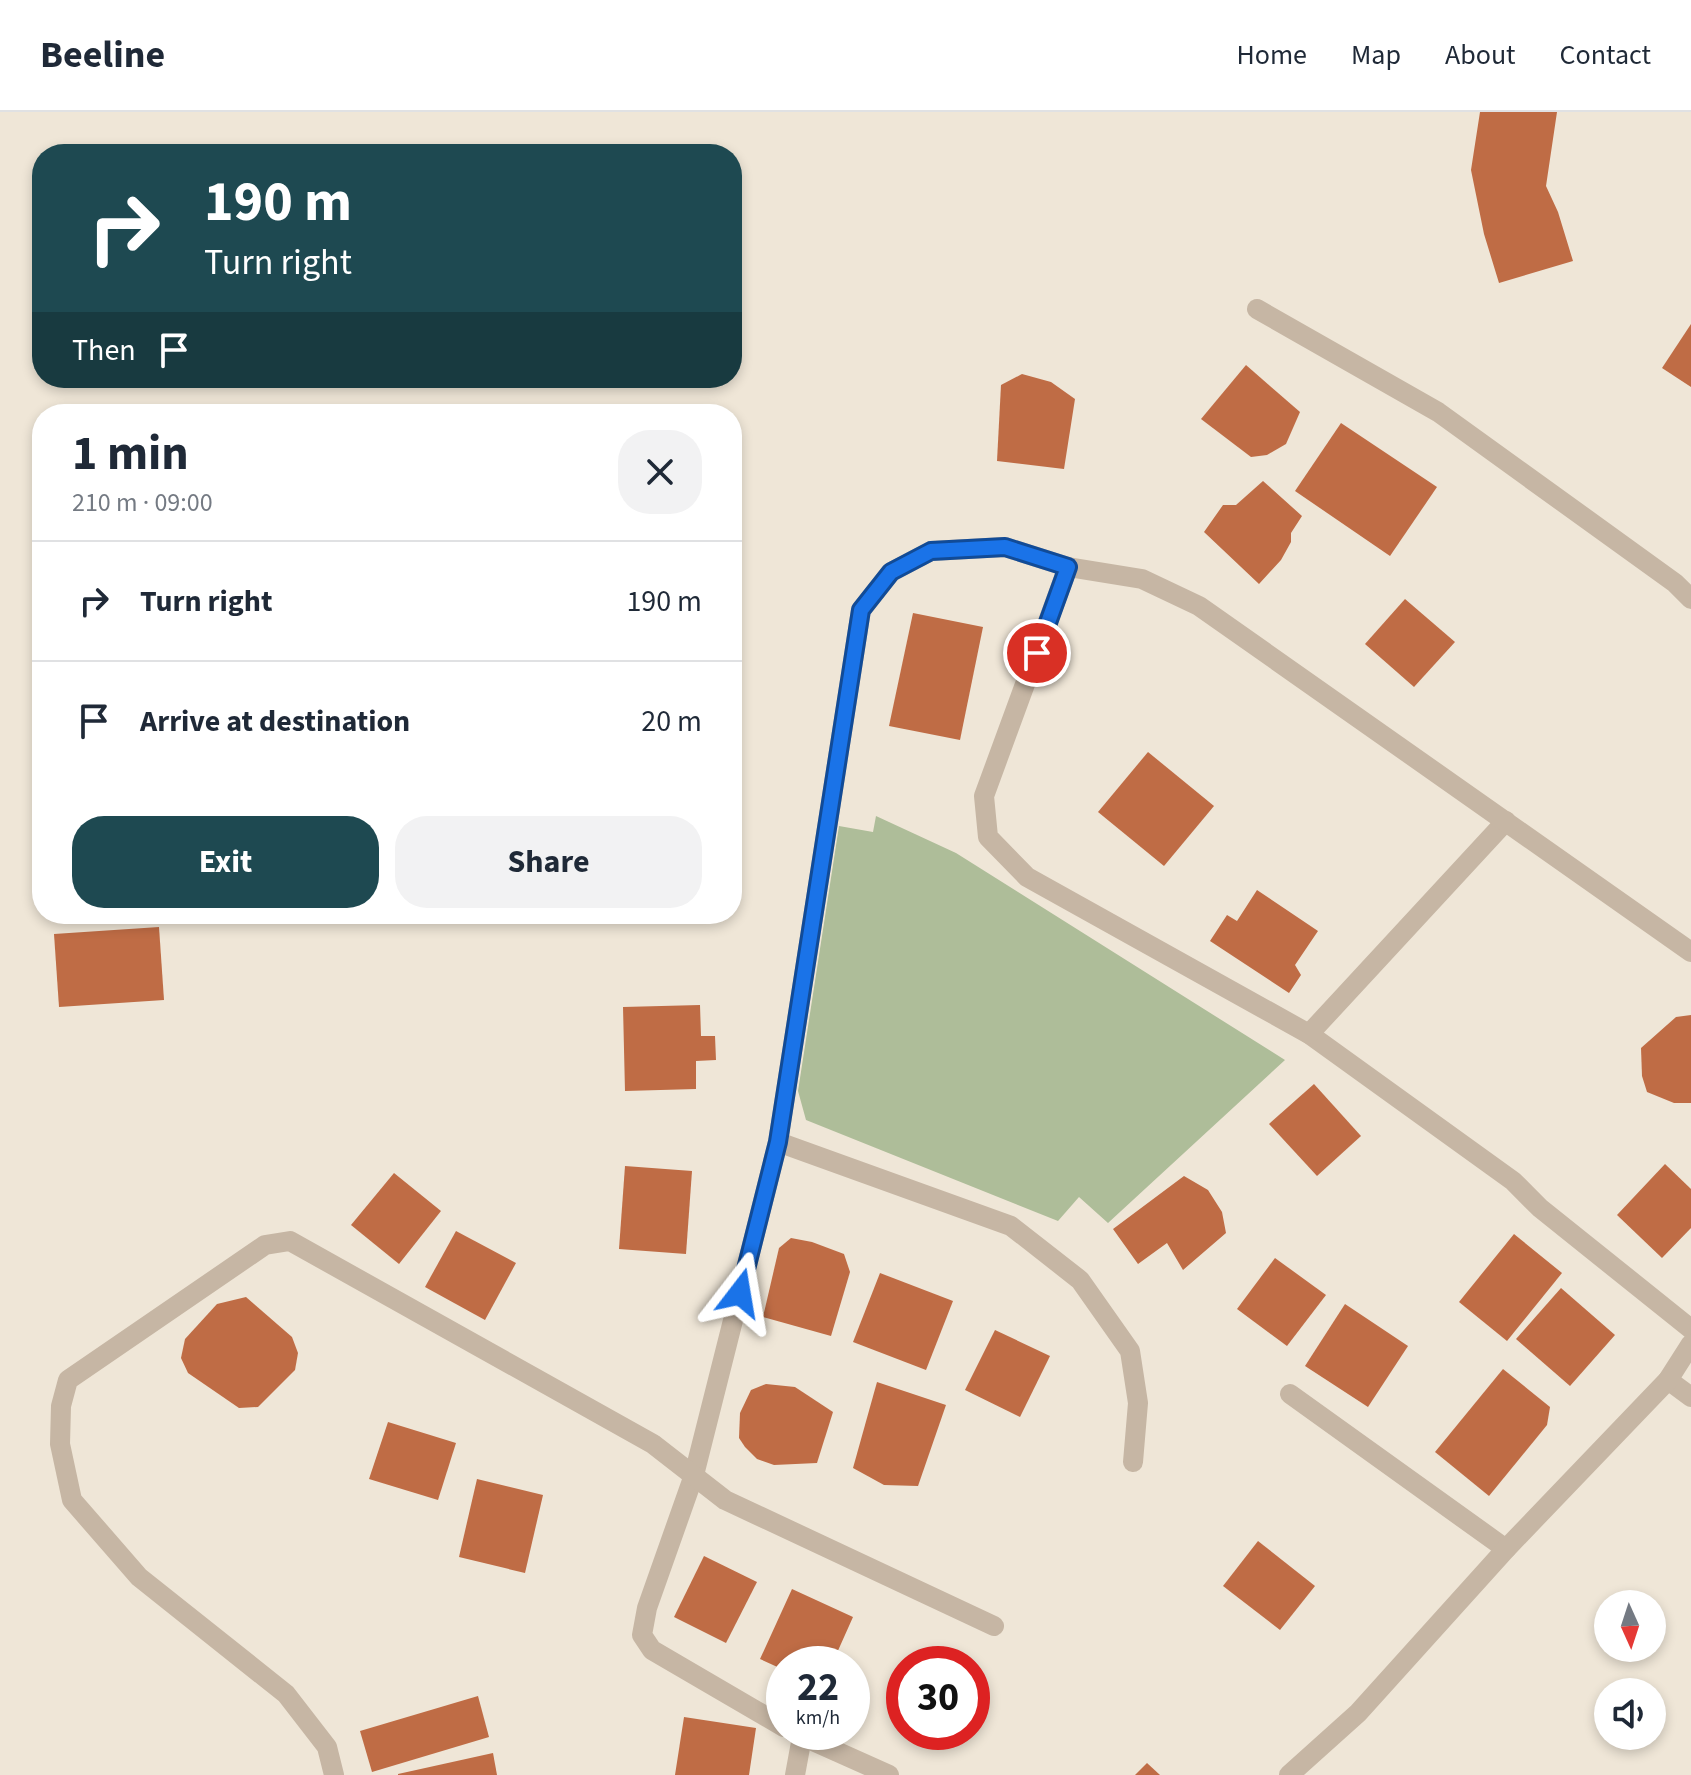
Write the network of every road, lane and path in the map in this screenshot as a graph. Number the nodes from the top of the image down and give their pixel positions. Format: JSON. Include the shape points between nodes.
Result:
{"nodes":[{"id":1,"x":1257,"y":309,"type":"dead end"},
{"id":2,"x":1068,"y":567,"type":"junction"},
{"id":3,"x":1691,"y":599,"type":"edge"},
{"id":4,"x":1506,"y":821,"type":"junction"},
{"id":5,"x":1691,"y":952,"type":"edge"},
{"id":6,"x":1309,"y":1034,"type":"junction"},
{"id":7,"x":778,"y":1142,"type":"junction"},
{"id":8,"x":1691,"y":1329,"type":"edge"},
{"id":9,"x":1691,"y":1344,"type":"edge"},
{"id":10,"x":1668,"y":1380,"type":"junction"},
{"id":11,"x":1290,"y":1394,"type":"dead end"},
{"id":12,"x":1691,"y":1397,"type":"edge"},
{"id":13,"x":1133,"y":1462,"type":"dead end"},
{"id":14,"x":694,"y":1475,"type":"junction"},
{"id":15,"x":1506,"y":1549,"type":"junction"},
{"id":16,"x":994,"y":1626,"type":"dead end"},
{"id":17,"x":766,"y":1716,"type":"edge"},
{"id":18,"x":797,"y":1750,"type":"edge"},
{"id":19,"x":832,"y":1750,"type":"edge"},
{"id":20,"x":334,"y":1775,"type":"edge"},
{"id":21,"x":795,"y":1775,"type":"edge"},
{"id":22,"x":889,"y":1775,"type":"edge"},
{"id":23,"x":1289,"y":1775,"type":"edge"}],
"edges":[{"from":1,"to":3,"type":"street","via":[[1438,412]]},
{"from":2,"to":4,"type":"street","via":[[1142,579],[1199,606]]},
{"from":2,"to":6,"type":"street","via":[[984,796],[988,837],[1027,877]]},
{"from":2,"to":7,"type":"street","via":[[1005,547],[931,551],[891,572],[861,610]]},
{"from":4,"to":5,"type":"street"},
{"from":4,"to":6,"type":"street"},
{"from":6,"to":8,"type":"street","via":[[1513,1181]]},
{"from":7,"to":13,"type":"street","via":[[1011,1226],[1080,1280],[1130,1351],[1138,1403]]},
{"from":7,"to":14,"type":"street"},
{"from":9,"to":10,"type":"street"},
{"from":10,"to":12,"type":"street"},
{"from":10,"to":15,"type":"street"},
{"from":11,"to":15,"type":"street"},
{"from":14,"to":16,"type":"street","via":[[725,1500]]},
{"from":14,"to":17,"type":"street","via":[[642,1635],[652,1650]]},
{"from":14,"to":20,"type":"street","via":[[653,1444],[290,1241],[265,1245],[68,1380],[60,1444],[72,1500],[139,1577],[286,1694],[327,1747]]},
{"from":15,"to":23,"type":"street","via":[[1358,1713]]},
{"from":18,"to":21,"type":"street"},
{"from":19,"to":22,"type":"street"}]}
